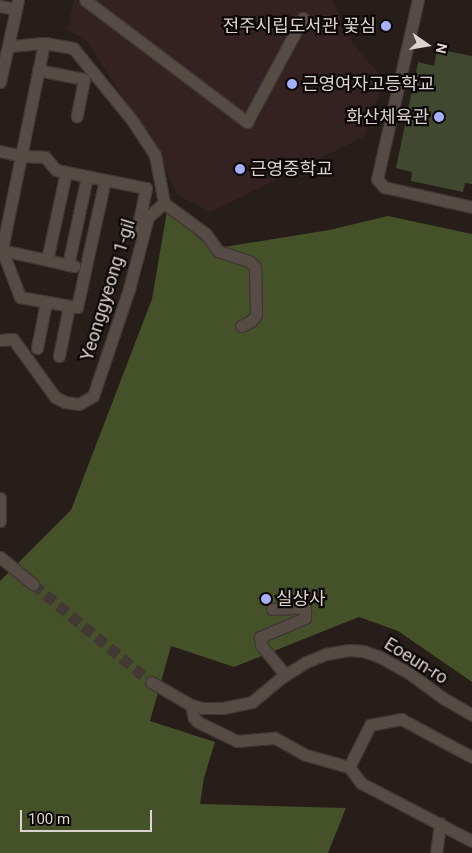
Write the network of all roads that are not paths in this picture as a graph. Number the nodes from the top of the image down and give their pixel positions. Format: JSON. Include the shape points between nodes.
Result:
{"nodes":[{"id":1,"x":85,"y":0,"type":"edge"},
{"id":2,"x":418,"y":0,"type":"edge"},
{"id":3,"x":16,"y":5,"type":"edge"},
{"id":4,"x":0,"y":6,"type":"edge"},
{"id":5,"x":303,"y":18,"type":"dead end"},
{"id":6,"x":44,"y":43,"type":"junction"},
{"id":7,"x":8,"y":46,"type":"junction"},
{"id":8,"x":1,"y":68,"type":"edge"},
{"id":9,"x":38,"y":70,"type":"junction"},
{"id":10,"x":0,"y":82,"type":"edge"},
{"id":11,"x":77,"y":116,"type":"dead end"},
{"id":12,"x":0,"y":151,"type":"edge"},
{"id":13,"x":21,"y":156,"type":"junction"},
{"id":14,"x":66,"y":172,"type":"junction"},
{"id":15,"x":87,"y":176,"type":"junction"},
{"id":16,"x":105,"y":180,"type":"junction"},
{"id":17,"x":164,"y":202,"type":"junction"},
{"id":18,"x":472,"y":207,"type":"edge"},
{"id":19,"x":137,"y":230,"type":"dead end"},
{"id":20,"x":2,"y":250,"type":"junction"},
{"id":21,"x":47,"y":260,"type":"junction"},
{"id":22,"x":68,"y":265,"type":"junction"},
{"id":23,"x":85,"y":269,"type":"junction"},
{"id":24,"x":46,"y":302,"type":"junction"},
{"id":25,"x":69,"y":306,"type":"junction"},
{"id":26,"x":241,"y":326,"type":"dead end"},
{"id":27,"x":0,"y":340,"type":"edge"},
{"id":28,"x":37,"y":348,"type":"dead end"},
{"id":29,"x":59,"y":356,"type":"dead end"},
{"id":30,"x":0,"y":498,"type":"edge"},
{"id":31,"x":0,"y":521,"type":"edge"},
{"id":32,"x":0,"y":557,"type":"edge"},
{"id":33,"x":33,"y":584,"type":"tunnel mouth"},
{"id":34,"x":272,"y":609,"type":"dead end"},
{"id":35,"x":285,"y":675,"type":"junction"},
{"id":36,"x":151,"y":682,"type":"tunnel mouth"},
{"id":37,"x":191,"y":705,"type":"junction"},
{"id":38,"x":472,"y":715,"type":"edge"},
{"id":39,"x":472,"y":757,"type":"edge"},
{"id":40,"x":350,"y":767,"type":"junction"},
{"id":41,"x":440,"y":823,"type":"junction"},
{"id":42,"x":472,"y":841,"type":"edge"},
{"id":43,"x":436,"y":853,"type":"edge"}],
"edges":[{"from":1,"to":5,"type":"street","via":[[247,122]]},
{"from":2,"to":18,"type":"street","via":[[377,179],[384,187]]},
{"from":3,"to":4,"type":"street"},
{"from":3,"to":7,"type":"street"},
{"from":6,"to":7,"type":"street"},
{"from":6,"to":9,"type":"street"},
{"from":6,"to":17,"type":"street","via":[[73,48],[132,120],[155,155]]},
{"from":7,"to":8,"type":"street"},
{"from":8,"to":10,"type":"street"},
{"from":9,"to":11,"type":"street","via":[[84,79]]},
{"from":9,"to":13,"type":"street"},
{"from":12,"to":13,"type":"street"},
{"from":13,"to":14,"type":"street","via":[[45,157],[56,170]]},
{"from":13,"to":20,"type":"street"},
{"from":14,"to":15,"type":"street"},
{"from":14,"to":21,"type":"street"},
{"from":15,"to":16,"type":"street"},
{"from":15,"to":22,"type":"street"},
{"from":16,"to":19,"type":"street","via":[[146,188]]},
{"from":16,"to":23,"type":"street"},
{"from":17,"to":26,"type":"street","via":[[206,234],[218,251],[249,261],[255,267],[256,315]]},
{"from":17,"to":27,"type":"street","name":"Yeonggyeong 1-gil","via":[[148,217],[129,289],[94,396],[78,404],[55,397],[13,339]]},
{"from":20,"to":21,"type":"street"},
{"from":20,"to":24,"type":"street","via":[[20,297]]},
{"from":21,"to":22,"type":"street"},
{"from":22,"to":23,"type":"street"},
{"from":23,"to":25,"type":"street","via":[[77,307]]},
{"from":24,"to":25,"type":"street"},
{"from":24,"to":28,"type":"street"},
{"from":25,"to":29,"type":"street"},
{"from":30,"to":31,"type":"street"},
{"from":32,"to":33,"type":"street"},
{"from":34,"to":35,"type":"street","via":[[305,607],[305,618],[260,637],[261,645]]},
{"from":35,"to":37,"type":"street","name":"Eoeun-ro","via":[[252,702],[223,708]]},
{"from":35,"to":38,"type":"street","name":"Eoeun-ro","via":[[326,654],[363,651],[409,673]]},
{"from":36,"to":37,"type":"street","name":"Eoeun-ro"},
{"from":37,"to":40,"type":"street","via":[[198,722],[236,740],[275,738],[306,755]]},
{"from":39,"to":40,"type":"street","via":[[401,719],[370,725]]},
{"from":40,"to":41,"type":"street","via":[[361,783]]},
{"from":41,"to":42,"type":"street"},
{"from":41,"to":43,"type":"street"}]}
